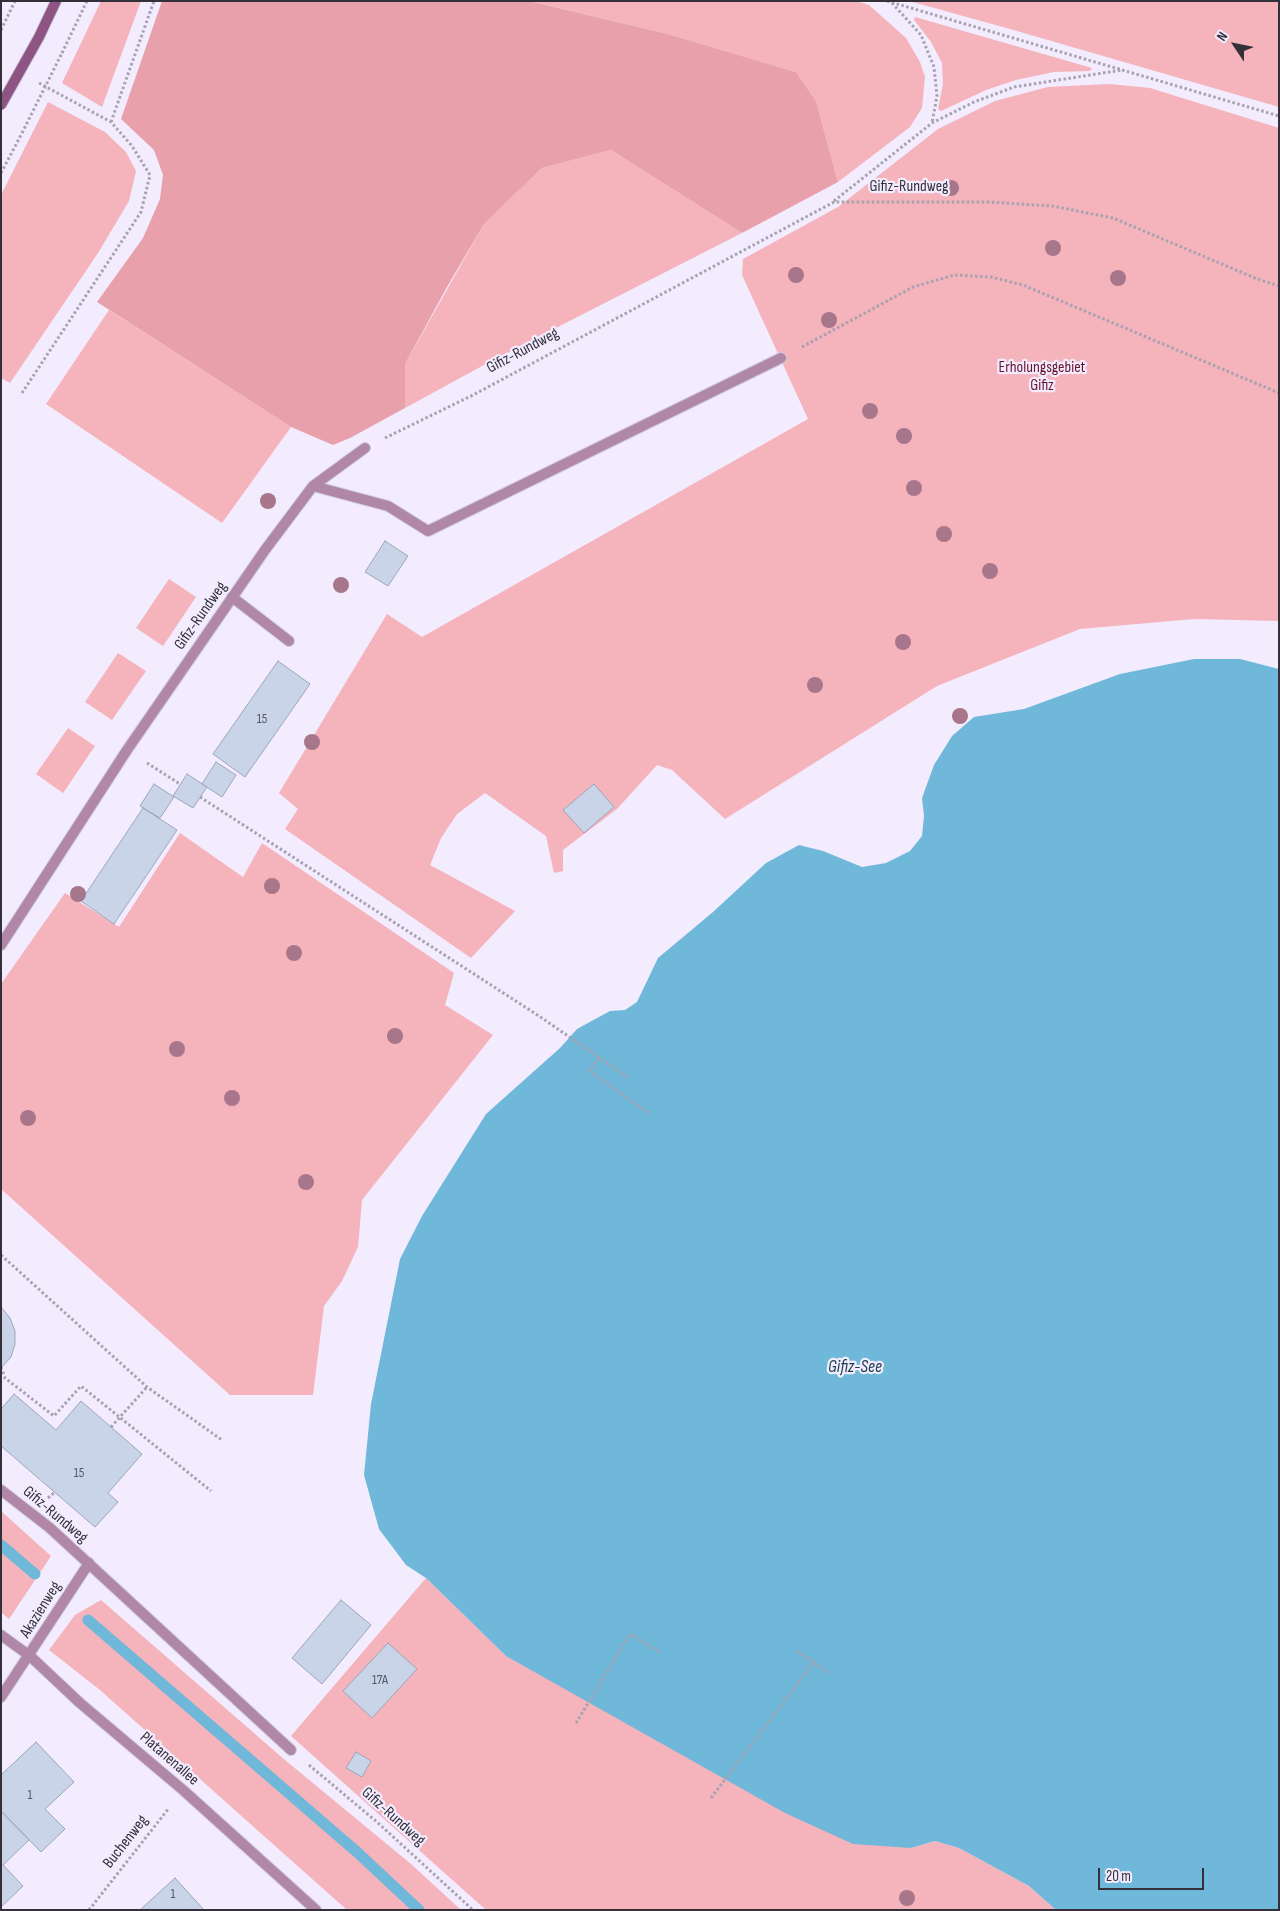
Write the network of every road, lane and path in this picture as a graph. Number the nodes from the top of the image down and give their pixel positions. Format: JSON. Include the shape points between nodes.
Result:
{"nodes":[{"id":1,"x":16,"y":1,"type":"edge"},
{"id":2,"x":56,"y":1,"type":"edge"},
{"id":3,"x":87,"y":1,"type":"edge"},
{"id":4,"x":154,"y":1,"type":"edge"},
{"id":5,"x":890,"y":2,"type":"edge"},
{"id":6,"x":1,"y":30,"type":"edge"},
{"id":7,"x":1122,"y":70,"type":"junction"},
{"id":8,"x":35,"y":81,"type":"dead end"},
{"id":9,"x":1,"y":105,"type":"edge"},
{"id":10,"x":1279,"y":116,"type":"edge"},
{"id":11,"x":111,"y":122,"type":"junction"},
{"id":12,"x":932,"y":123,"type":"junction"},
{"id":13,"x":1,"y":173,"type":"edge"},
{"id":14,"x":834,"y":202,"type":"junction"},
{"id":15,"x":1279,"y":286,"type":"edge"},
{"id":16,"x":781,"y":358,"type":"joint"},
{"id":17,"x":22,"y":393,"type":"dead end"},
{"id":18,"x":1279,"y":393,"type":"edge"},
{"id":19,"x":365,"y":448,"type":"joint"},
{"id":20,"x":313,"y":486,"type":"junction"},
{"id":21,"x":232,"y":597,"type":"junction"},
{"id":22,"x":289,"y":641,"type":"dead end"},
{"id":23,"x":127,"y":750,"type":"junction"},
{"id":24,"x":180,"y":784,"type":"dead end"},
{"id":25,"x":200,"y":797,"type":"dead end"},
{"id":26,"x":1,"y":945,"type":"edge"},
{"id":27,"x":599,"y":1058,"type":"junction"},
{"id":28,"x":629,"y":1078,"type":"dead end"},
{"id":29,"x":650,"y":1114,"type":"dead end"},
{"id":30,"x":1,"y":1255,"type":"edge"},
{"id":31,"x":1,"y":1367,"type":"edge"},
{"id":32,"x":147,"y":1387,"type":"junction"},
{"id":33,"x":119,"y":1417,"type":"junction"},
{"id":34,"x":111,"y":1427,"type":"dead end"},
{"id":35,"x":222,"y":1440,"type":"dead end"},
{"id":36,"x":1,"y":1490,"type":"edge"},
{"id":37,"x":211,"y":1491,"type":"dead end"},
{"id":38,"x":89,"y":1563,"type":"junction"},
{"id":39,"x":1,"y":1635,"type":"edge"},
{"id":40,"x":797,"y":1651,"type":"dead end"},
{"id":41,"x":662,"y":1653,"type":"dead end"},
{"id":42,"x":30,"y":1656,"type":"junction"},
{"id":43,"x":813,"y":1663,"type":"junction"},
{"id":44,"x":830,"y":1674,"type":"dead end"},
{"id":45,"x":1,"y":1697,"type":"edge"},
{"id":46,"x":576,"y":1723,"type":"dead end"},
{"id":47,"x":291,"y":1750,"type":"joint"},
{"id":48,"x":183,"y":1790,"type":"junction"},
{"id":49,"x":711,"y":1798,"type":"dead end"},
{"id":50,"x":89,"y":1910,"type":"edge"},
{"id":51,"x":316,"y":1910,"type":"edge"},
{"id":52,"x":473,"y":1910,"type":"edge"}],
"edges":[{"from":1,"to":6,"type":"path"},
{"from":2,"to":9,"type":"street","bridge":true},
{"from":3,"to":13,"type":"path","bridge":true},
{"from":4,"to":11,"type":"path"},
{"from":5,"to":7,"type":"path"},
{"from":5,"to":12,"type":"path","via":[[921,35],[934,67],[937,96]]},
{"from":7,"to":10,"type":"path"},
{"from":7,"to":12,"type":"path","via":[[1014,87]]},
{"from":8,"to":11,"type":"path"},
{"from":11,"to":17,"type":"path","via":[[150,174],[141,212]]},
{"from":12,"to":14,"type":"path"},
{"from":14,"to":15,"type":"path","name":"Gifiz-Rundweg","via":[[988,202],[1052,206],[1113,218]]},
{"from":14,"to":19,"type":"path","name":"Gifiz-Rundweg","via":[[473,395]]},
{"from":16,"to":18,"type":"path","via":[[913,286],[954,275],[991,277],[1023,285]]},
{"from":16,"to":20,"type":"street","via":[[428,531],[388,506]]},
{"from":19,"to":20,"type":"street","name":"Gifiz-Rundweg"},
{"from":20,"to":21,"type":"street","name":"Gifiz-Rundweg"},
{"from":21,"to":22,"type":"street"},
{"from":21,"to":23,"type":"street","name":"Gifiz-Rundweg"},
{"from":23,"to":24,"type":"path"},
{"from":23,"to":26,"type":"street","name":"Gifiz-Rundweg"},
{"from":25,"to":27,"type":"path"},
{"from":27,"to":28,"type":"path"},
{"from":27,"to":29,"type":"path","via":[[590,1071]]},
{"from":30,"to":32,"type":"path"},
{"from":31,"to":33,"type":"path","via":[[5,1378],[54,1416],[80,1386]]},
{"from":32,"to":33,"type":"path"},
{"from":32,"to":35,"type":"path"},
{"from":33,"to":34,"type":"path"},
{"from":33,"to":37,"type":"path"},
{"from":36,"to":38,"type":"street","name":"Gifiz-Rundweg"},
{"from":38,"to":42,"type":"street","name":"Akazienweg"},
{"from":38,"to":47,"type":"street","name":"Gifiz-Rundweg"},
{"from":39,"to":42,"type":"street","name":"Platanenallee"},
{"from":40,"to":43,"type":"path"},
{"from":41,"to":46,"type":"path","via":[[630,1634]]},
{"from":42,"to":45,"type":"street","name":"Akazienweg"},
{"from":42,"to":48,"type":"street","name":"Platanenallee"},
{"from":43,"to":44,"type":"path"},
{"from":43,"to":49,"type":"path"},
{"from":47,"to":52,"type":"path","name":"Gifiz-Rundweg","via":[[377,1822]]},
{"from":48,"to":50,"type":"path","name":"Buchenweg"},
{"from":48,"to":51,"type":"street","name":"Platanenallee"}]}
